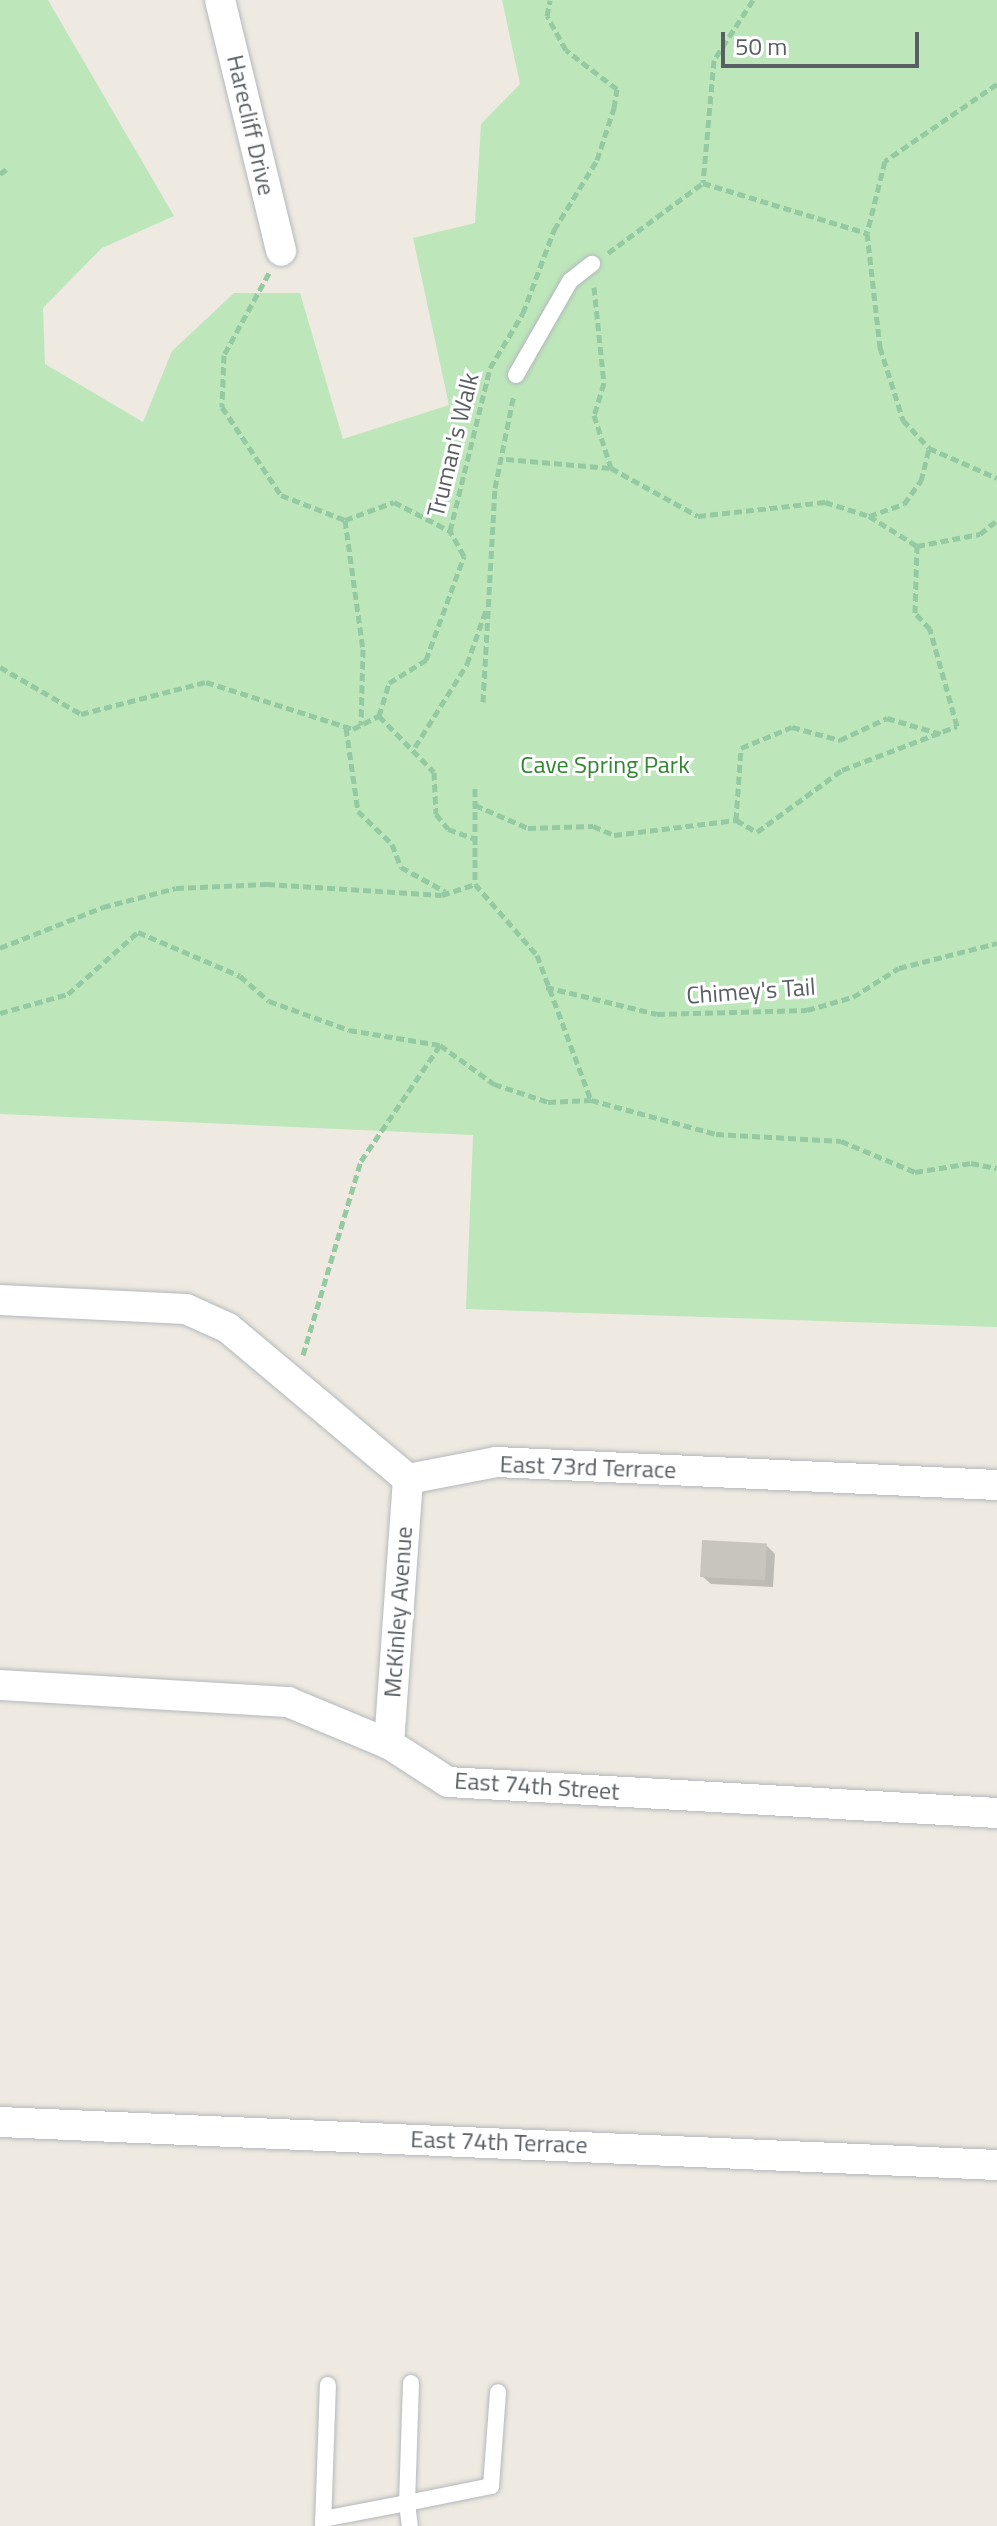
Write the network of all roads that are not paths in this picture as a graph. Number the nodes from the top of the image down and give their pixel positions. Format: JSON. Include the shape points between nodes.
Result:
{"nodes":[{"id":1,"x":220,"y":0,"type":"edge"},
{"id":2,"x":281,"y":251,"type":"road end"},
{"id":3,"x":592,"y":264,"type":"road end"},
{"id":4,"x":516,"y":375,"type":"road end"},
{"id":5,"x":0,"y":1300,"type":"edge"},
{"id":6,"x":408,"y":1479,"type":"junction"},
{"id":7,"x":997,"y":1485,"type":"edge"},
{"id":8,"x":0,"y":1685,"type":"edge"},
{"id":9,"x":389,"y":1744,"type":"junction"},
{"id":10,"x":997,"y":1813,"type":"edge"},
{"id":11,"x":0,"y":2122,"type":"edge"},
{"id":12,"x":997,"y":2165,"type":"edge"},
{"id":13,"x":411,"y":2383,"type":"dead end"},
{"id":14,"x":328,"y":2385,"type":"dead end"},
{"id":15,"x":498,"y":2392,"type":"dead end"},
{"id":16,"x":407,"y":2503,"type":"junction"},
{"id":17,"x":323,"y":2522,"type":"edge"},
{"id":18,"x":410,"y":2526,"type":"edge"}],
"edges":[{"from":1,"to":2,"type":"street","name":"Harecliff Drive"},
{"from":3,"to":4,"type":"lane","via":[[570,281]]},
{"from":5,"to":6,"type":"street","via":[[186,1309],[228,1328]]},
{"from":6,"to":7,"type":"street","name":"East 73rd Terrace","via":[[496,1462]]},
{"from":6,"to":9,"type":"street","name":"McKinley Avenue"},
{"from":8,"to":9,"type":"street","name":"East 74th Street","via":[[288,1702]]},
{"from":9,"to":10,"type":"street","name":"East 74th Street","via":[[448,1782]]},
{"from":11,"to":12,"type":"street","name":"East 74th Terrace"},
{"from":13,"to":16,"type":"lane"},
{"from":14,"to":17,"type":"lane"},
{"from":15,"to":16,"type":"lane","via":[[491,2486]]},
{"from":16,"to":17,"type":"lane"},
{"from":16,"to":18,"type":"lane"}]}
